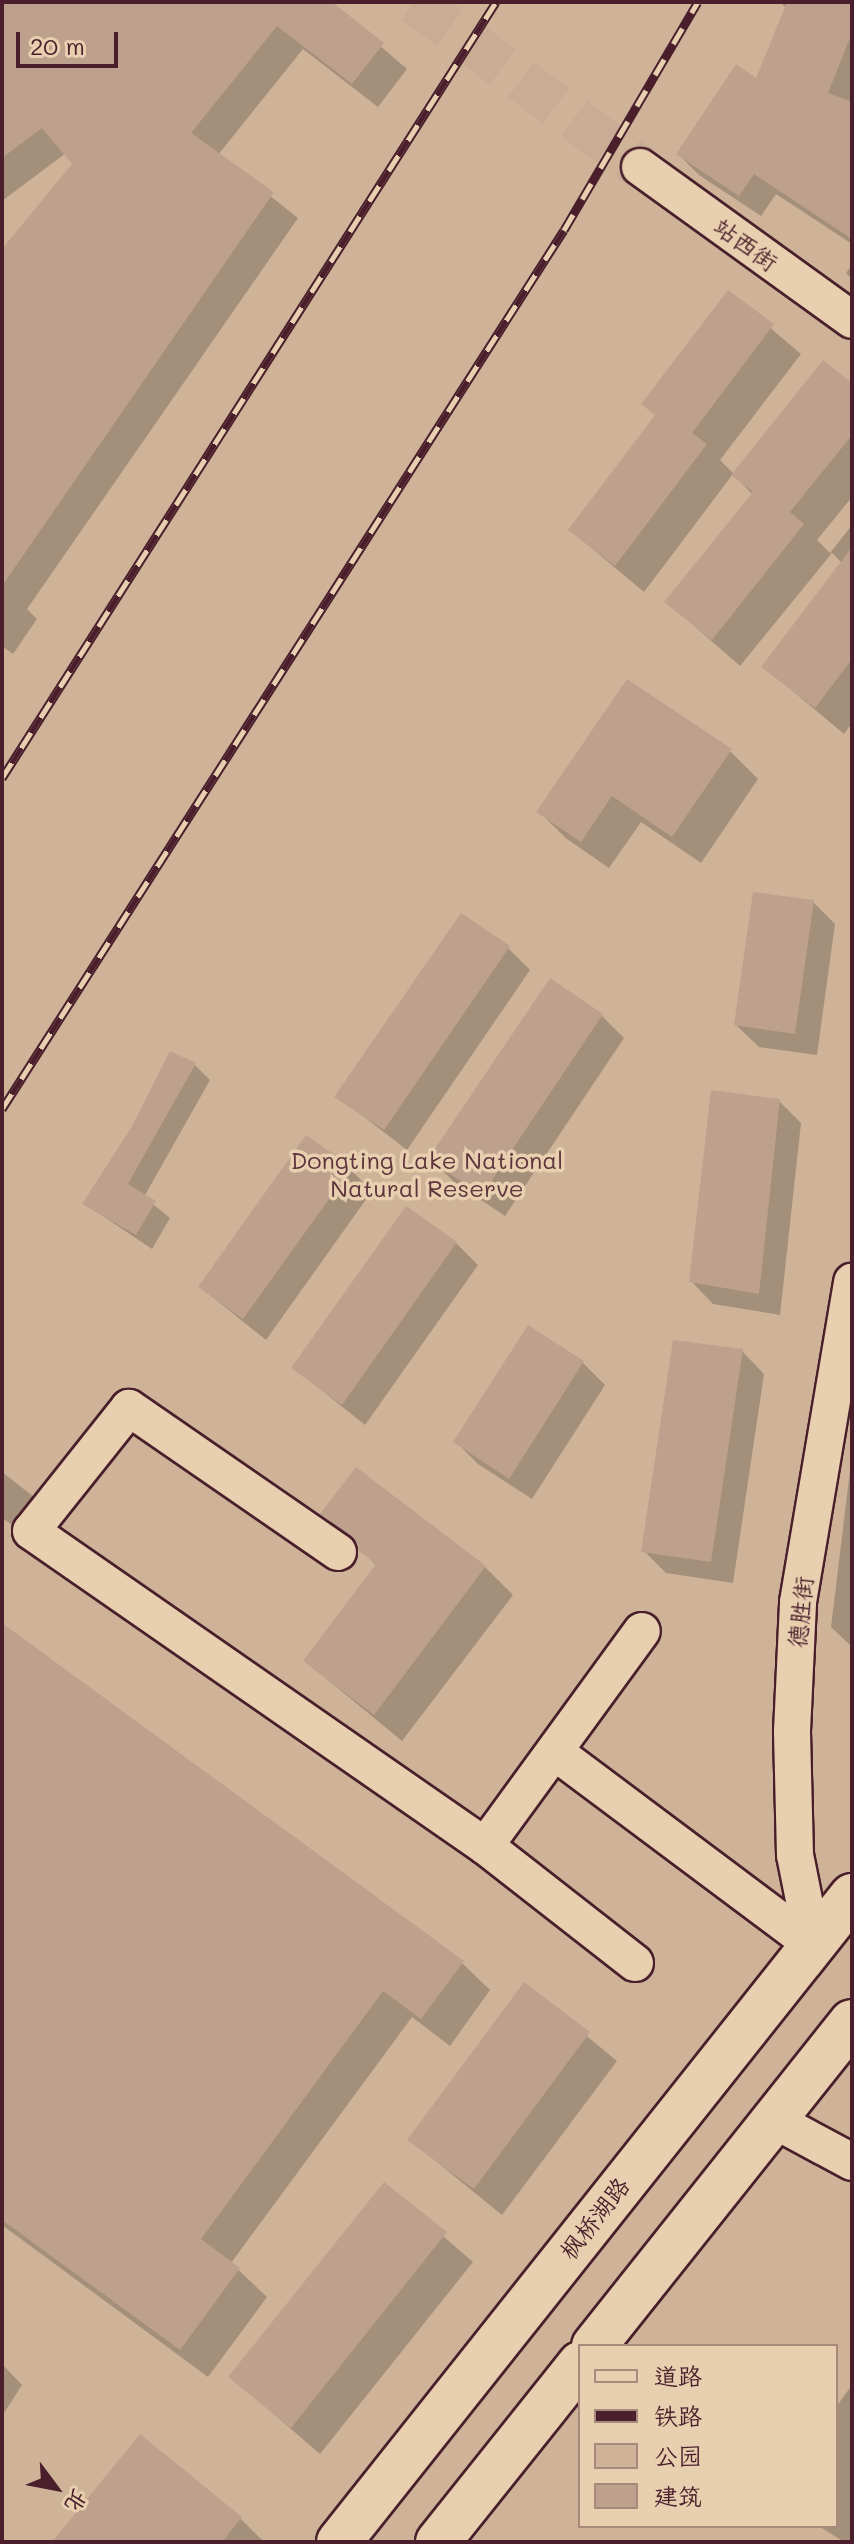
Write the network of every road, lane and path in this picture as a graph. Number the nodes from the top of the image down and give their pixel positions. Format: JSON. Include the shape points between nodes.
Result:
{"nodes":[{"id":1,"x":640,"y":167,"type":"tunnel mouth"},
{"id":2,"x":852,"y":320,"type":"edge"},
{"id":3,"x":852,"y":1282,"type":"edge"},
{"id":4,"x":338,"y":1552,"type":"dead end"},
{"id":5,"x":642,"y":1631,"type":"dead end"},
{"id":6,"x":555,"y":1752,"type":"junction"},
{"id":7,"x":485,"y":1846,"type":"junction"},
{"id":8,"x":852,"y":1896,"type":"edge"},
{"id":9,"x":813,"y":1945,"type":"junction"},
{"id":10,"x":635,"y":1963,"type":"dead end"},
{"id":11,"x":852,"y":2022,"type":"edge"},
{"id":12,"x":774,"y":2120,"type":"junction"},
{"id":13,"x":852,"y":2162,"type":"edge"},
{"id":14,"x":596,"y":2344,"type":"edge"},
{"id":15,"x":578,"y":2367,"type":"edge"},
{"id":16,"x":451,"y":2538,"type":"edge"},
{"id":17,"x":339,"y":2542,"type":"edge"}],
"edges":[{"from":1,"to":2,"type":"street","name":"站西街"},
{"from":3,"to":9,"type":"street","name":"德胜街","via":[[798,1602],[792,1731],[795,1855]]},
{"from":4,"to":7,"type":"street","via":[[129,1408],[31,1531]]},
{"from":5,"to":6,"type":"street"},
{"from":6,"to":7,"type":"street"},
{"from":6,"to":9,"type":"street"},
{"from":7,"to":10,"type":"street"},
{"from":8,"to":9,"type":"main road","name":"枫桥湖路"},
{"from":9,"to":17,"type":"main road","name":"枫桥湖路"},
{"from":11,"to":12,"type":"main road"},
{"from":12,"to":13,"type":"street"},
{"from":12,"to":14,"type":"main road"},
{"from":15,"to":16,"type":"main road"}]}
